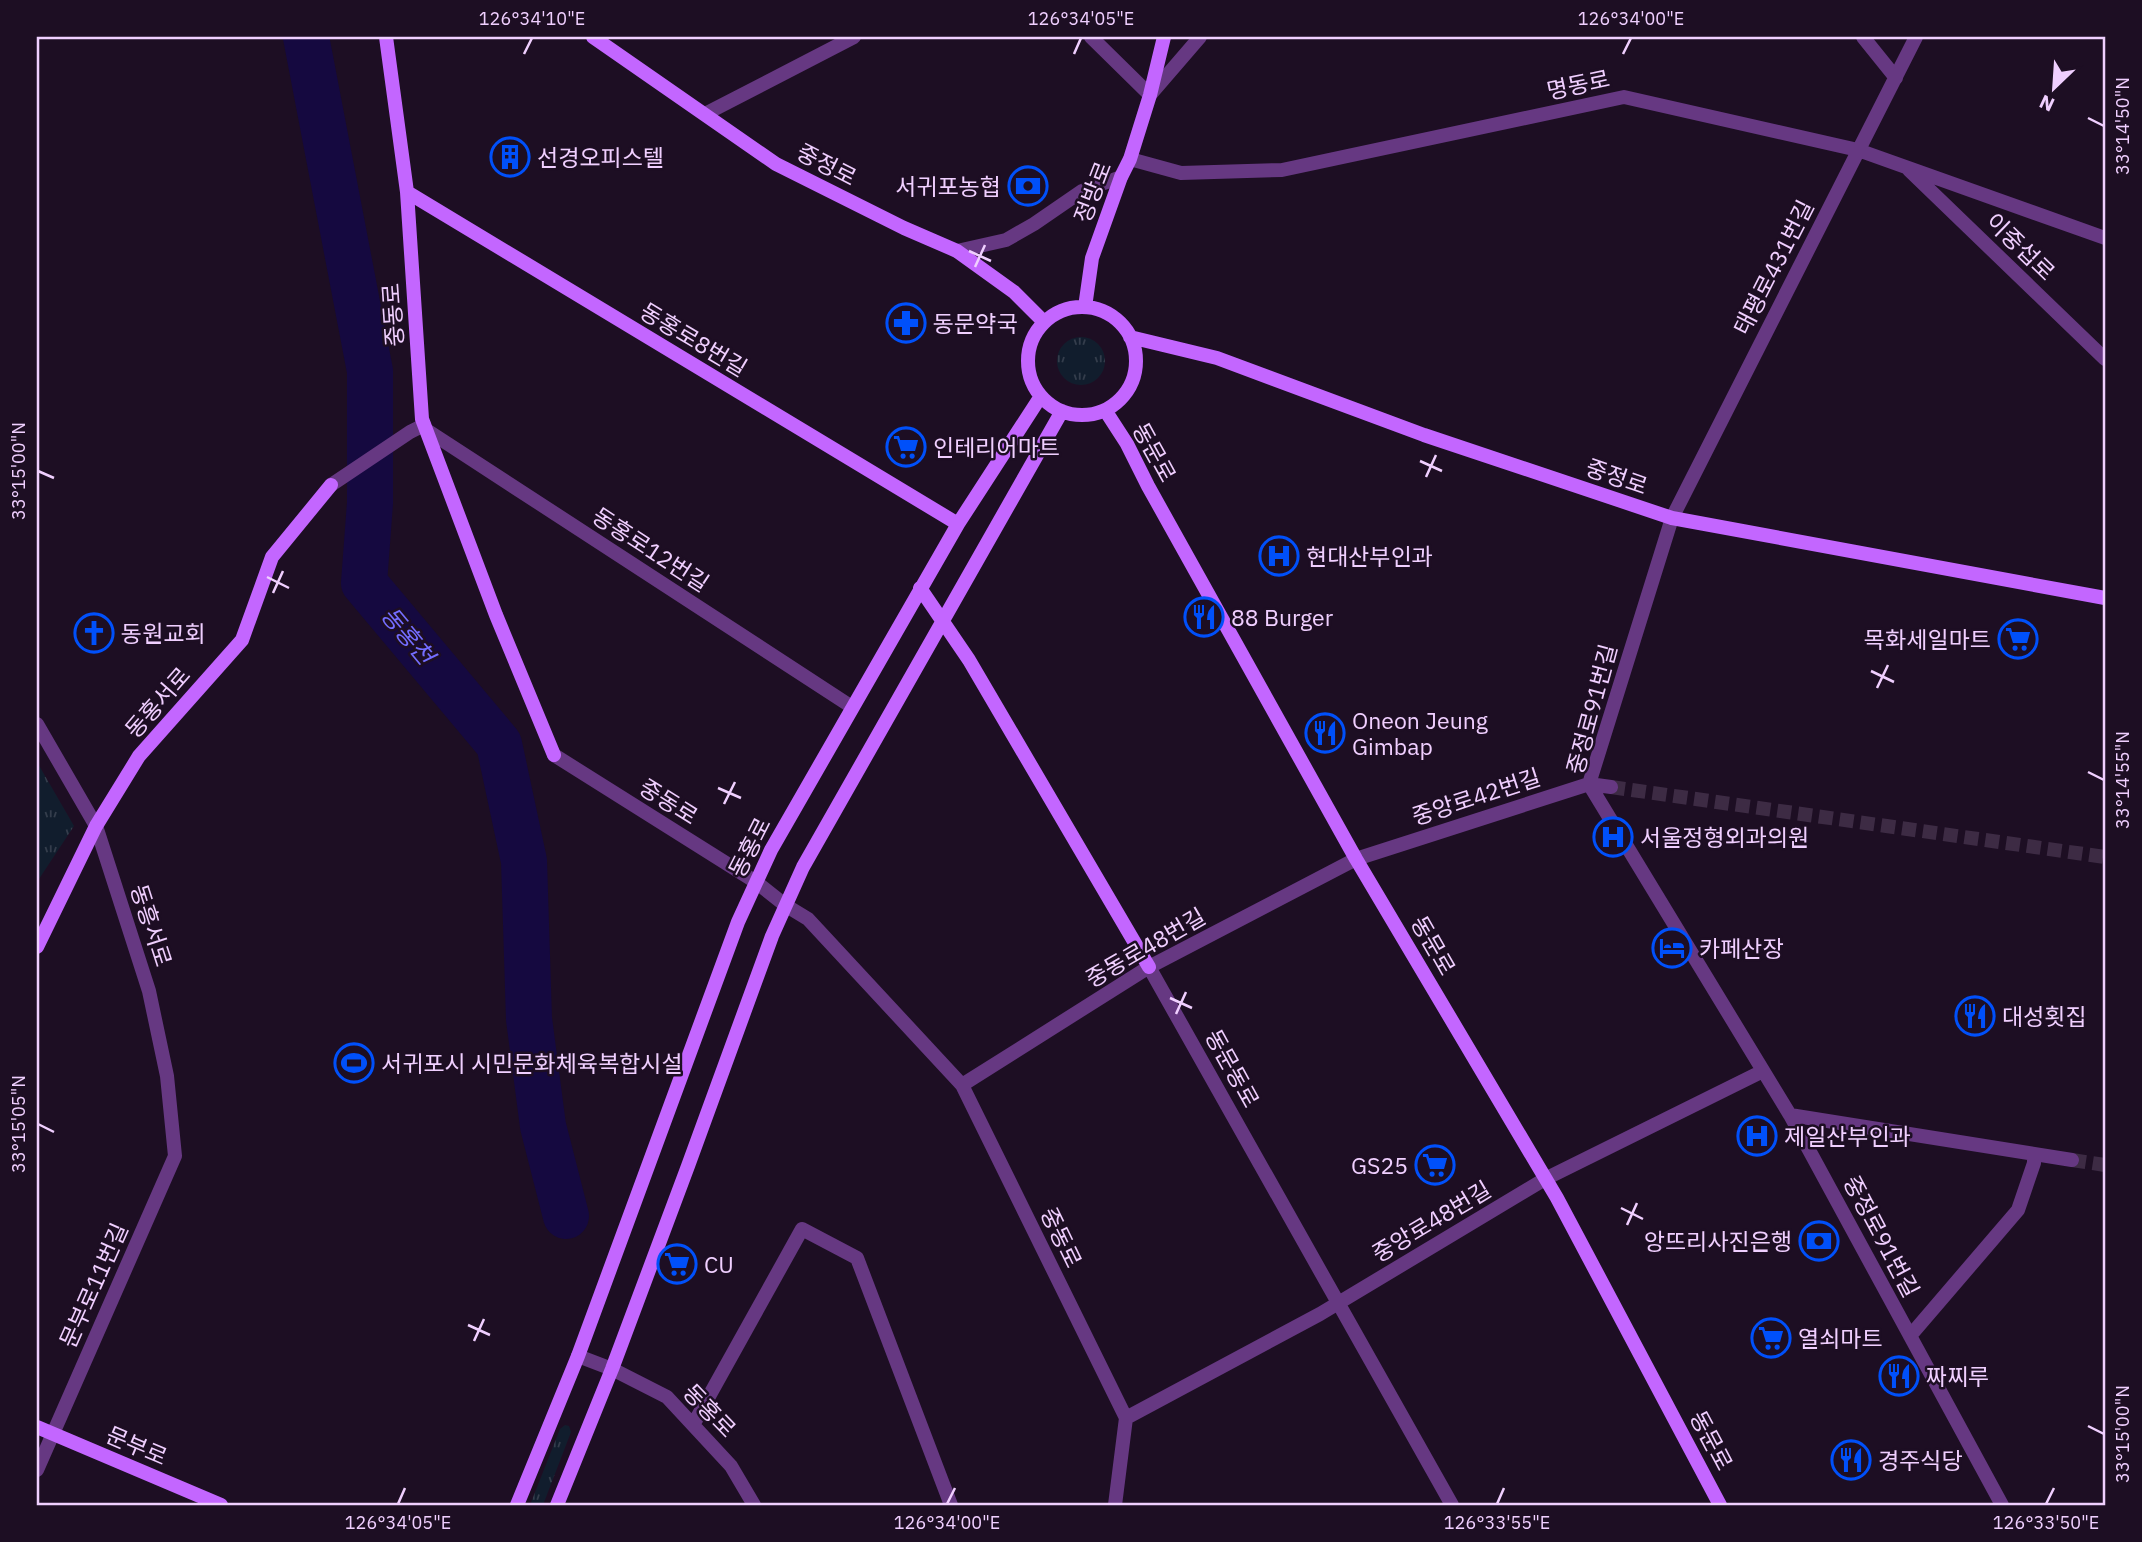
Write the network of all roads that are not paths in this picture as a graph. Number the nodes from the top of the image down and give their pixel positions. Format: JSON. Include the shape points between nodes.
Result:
{"nodes":[{"id":1,"x":386,"y":37,"type":"edge"},
{"id":2,"x":593,"y":37,"type":"edge"},
{"id":3,"x":854,"y":37,"type":"edge"},
{"id":4,"x":1091,"y":37,"type":"edge"},
{"id":5,"x":1164,"y":37,"type":"edge"},
{"id":6,"x":1200,"y":37,"type":"edge"},
{"id":7,"x":1863,"y":37,"type":"edge"},
{"id":8,"x":1916,"y":37,"type":"edge"},
{"id":9,"x":1896,"y":78,"type":"junction"},
{"id":10,"x":1150,"y":95,"type":"junction"},
{"id":11,"x":705,"y":114,"type":"junction"},
{"id":12,"x":1858,"y":150,"type":"junction"},
{"id":13,"x":1130,"y":159,"type":"junction"},
{"id":14,"x":1906,"y":167,"type":"junction"},
{"id":15,"x":1121,"y":177,"type":"junction"},
{"id":16,"x":407,"y":192,"type":"junction"},
{"id":17,"x":2105,"y":238,"type":"edge"},
{"id":18,"x":957,"y":251,"type":"junction"},
{"id":19,"x":1085,"y":307,"type":"junction"},
{"id":20,"x":1044,"y":323,"type":"junction"},
{"id":21,"x":1130,"y":337,"type":"junction"},
{"id":22,"x":2105,"y":359,"type":"edge"},
{"id":23,"x":1041,"y":396,"type":"junction"},
{"id":24,"x":1105,"y":410,"type":"junction"},
{"id":25,"x":1062,"y":411,"type":"junction"},
{"id":26,"x":424,"y":427,"type":"junction"},
{"id":27,"x":331,"y":485,"type":"joint"},
{"id":28,"x":1672,"y":519,"type":"junction"},
{"id":29,"x":957,"y":524,"type":"junction"},
{"id":30,"x":920,"y":588,"type":"junction"},
{"id":31,"x":2105,"y":598,"type":"edge"},
{"id":32,"x":943,"y":620,"type":"junction"},
{"id":33,"x":852,"y":707,"type":"junction"},
{"id":34,"x":37,"y":724,"type":"edge"},
{"id":35,"x":554,"y":755,"type":"joint"},
{"id":36,"x":1589,"y":784,"type":"junction"},
{"id":37,"x":1611,"y":787,"type":"tunnel mouth"},
{"id":38,"x":96,"y":826,"type":"junction"},
{"id":39,"x":1356,"y":859,"type":"junction"},
{"id":40,"x":756,"y":882,"type":"junction"},
{"id":41,"x":785,"y":905,"type":"junction"},
{"id":42,"x":37,"y":947,"type":"edge"},
{"id":43,"x":1149,"y":967,"type":"junction"},
{"id":44,"x":1763,"y":1071,"type":"junction"},
{"id":45,"x":962,"y":1085,"type":"junction"},
{"id":46,"x":1790,"y":1115,"type":"junction"},
{"id":47,"x":2034,"y":1154,"type":"junction"},
{"id":48,"x":175,"y":1156,"type":"joint"},
{"id":49,"x":2072,"y":1160,"type":"tunnel mouth"},
{"id":50,"x":1545,"y":1179,"type":"junction"},
{"id":51,"x":1339,"y":1303,"type":"junction"},
{"id":52,"x":1910,"y":1336,"type":"junction"},
{"id":53,"x":578,"y":1356,"type":"junction"},
{"id":54,"x":612,"y":1369,"type":"junction"},
{"id":55,"x":1126,"y":1418,"type":"junction"},
{"id":56,"x":693,"y":1425,"type":"junction"},
{"id":57,"x":37,"y":1427,"type":"edge"},
{"id":58,"x":51,"y":1434,"type":"junction"},
{"id":59,"x":37,"y":1470,"type":"edge"},
{"id":60,"x":221,"y":1505,"type":"edge"},
{"id":61,"x":517,"y":1505,"type":"edge"},
{"id":62,"x":557,"y":1505,"type":"edge"},
{"id":63,"x":754,"y":1505,"type":"edge"},
{"id":64,"x":951,"y":1505,"type":"edge"},
{"id":65,"x":1115,"y":1505,"type":"edge"},
{"id":66,"x":1452,"y":1505,"type":"edge"},
{"id":67,"x":1720,"y":1505,"type":"edge"},
{"id":68,"x":2002,"y":1505,"type":"edge"}],
"edges":[{"from":1,"to":16,"type":"main road","name":"중동로"},
{"from":2,"to":11,"type":"main road","name":"중정로"},
{"from":3,"to":11,"type":"street"},
{"from":4,"to":10,"type":"street"},
{"from":5,"to":10,"type":"main road","name":"정방로"},
{"from":6,"to":10,"type":"street"},
{"from":7,"to":9,"type":"street"},
{"from":8,"to":9,"type":"street","name":"태평로431번길"},
{"from":9,"to":12,"type":"street","name":"태평로431번길"},
{"from":10,"to":13,"type":"main road","name":"정방로"},
{"from":11,"to":18,"type":"main road","name":"중정로","via":[[776,164]]},
{"from":12,"to":13,"type":"street","name":"명동로","via":[[1624,97],[1282,170],[1181,173]]},
{"from":12,"to":14,"type":"street","name":"명동로"},
{"from":12,"to":28,"type":"street","name":"태평로431번길"},
{"from":13,"to":15,"type":"main road","name":"정방로"},
{"from":14,"to":17,"type":"street","name":"명동로"},
{"from":14,"to":22,"type":"street","name":"이중섭로"},
{"from":15,"to":18,"type":"street","via":[[1082,191],[1006,240]]},
{"from":15,"to":19,"type":"main road","name":"정방로","via":[[1092,258]]},
{"from":16,"to":26,"type":"main road","name":"중동로"},
{"from":16,"to":29,"type":"main road","name":"동홍로8번길"},
{"from":18,"to":20,"type":"main road","name":"중정로","via":[[1014,292]]},
{"from":19,"to":20,"type":"main road","via":[[1066,310]]},
{"from":19,"to":21,"type":"main road","via":[[1115,318]]},
{"from":20,"to":23,"type":"main road","via":[[1028,354],[1029,372]]},
{"from":21,"to":24,"type":"main road","via":[[1136,359],[1134,375],[1123,396]]},
{"from":21,"to":28,"type":"main road","name":"중정로","via":[[1217,358],[1424,435]]},
{"from":23,"to":25,"type":"main road"},
{"from":23,"to":29,"type":"main road","name":"동홍로"},
{"from":24,"to":25,"type":"main road","via":[[1079,415]]},
{"from":24,"to":39,"type":"main road","name":"동문로"},
{"from":25,"to":32,"type":"main road"},
{"from":26,"to":27,"type":"street","name":"동홍서로"},
{"from":26,"to":33,"type":"street","name":"동홍로12번길"},
{"from":26,"to":35,"type":"main road","name":"중동로"},
{"from":27,"to":38,"type":"main road","name":"동홍서로","via":[[272,556],[242,639],[139,756]]},
{"from":28,"to":31,"type":"main road","name":"중정로"},
{"from":28,"to":36,"type":"street","name":"중정로91번길"},
{"from":29,"to":30,"type":"main road","name":"동홍로"},
{"from":30,"to":32,"type":"main road","name":"동문동로"},
{"from":30,"to":33,"type":"main road","name":"동홍로"},
{"from":32,"to":41,"type":"main road"},
{"from":32,"to":43,"type":"main road","name":"동문동로"},
{"from":33,"to":40,"type":"main road","name":"동홍로"},
{"from":34,"to":38,"type":"street","name":"동흥서로"},
{"from":35,"to":40,"type":"street","name":"중동로"},
{"from":36,"to":37,"type":"street","name":"중앙로42번길"},
{"from":36,"to":39,"type":"street","name":"중앙로42번길"},
{"from":36,"to":44,"type":"street","name":"중정로91번길"},
{"from":38,"to":42,"type":"main road","name":"동홍서로"},
{"from":38,"to":48,"type":"street","name":"동흥서로","via":[[149,990],[167,1076]]},
{"from":39,"to":43,"type":"street","name":"중동로48번길"},
{"from":39,"to":50,"type":"main road","name":"동문로"},
{"from":40,"to":41,"type":"street","name":"중동로"},
{"from":40,"to":53,"type":"main road","name":"동홍로"},
{"from":41,"to":45,"type":"street","name":"중동로","via":[[808,919]]},
{"from":41,"to":54,"type":"main road"},
{"from":43,"to":45,"type":"street","name":"중동로48번길"},
{"from":43,"to":51,"type":"street","name":"동문동로"},
{"from":44,"to":46,"type":"street","name":"중정로91번길"},
{"from":44,"to":50,"type":"street","name":"중앙로48번길"},
{"from":45,"to":55,"type":"street","name":"중동로"},
{"from":46,"to":47,"type":"street"},
{"from":46,"to":52,"type":"street","name":"중정로91번길"},
{"from":47,"to":49,"type":"street"},
{"from":47,"to":52,"type":"street","name":"중정로91번길","via":[[2018,1210]]},
{"from":48,"to":58,"type":"street","name":"문부로11번길"},
{"from":50,"to":51,"type":"street","name":"중앙로48번길"},
{"from":50,"to":67,"type":"main road","name":"동문로"},
{"from":51,"to":55,"type":"street","name":"중앙로48번길"},
{"from":51,"to":66,"type":"street","name":"동문동로"},
{"from":52,"to":68,"type":"street","name":"중정로91번길"},
{"from":53,"to":54,"type":"street","name":"동홍로"},
{"from":53,"to":61,"type":"main road","name":"동홍로"},
{"from":54,"to":56,"type":"street","name":"동홍로","via":[[667,1397]]},
{"from":54,"to":62,"type":"main road"},
{"from":55,"to":65,"type":"street"},
{"from":56,"to":63,"type":"street","name":"동홍로","via":[[731,1466]]},
{"from":56,"to":64,"type":"street","via":[[802,1229],[857,1258]]},
{"from":57,"to":58,"type":"main road","name":"문부로"},
{"from":58,"to":59,"type":"street","name":"문부로11번길"},
{"from":58,"to":60,"type":"main road","name":"문부로"}]}
